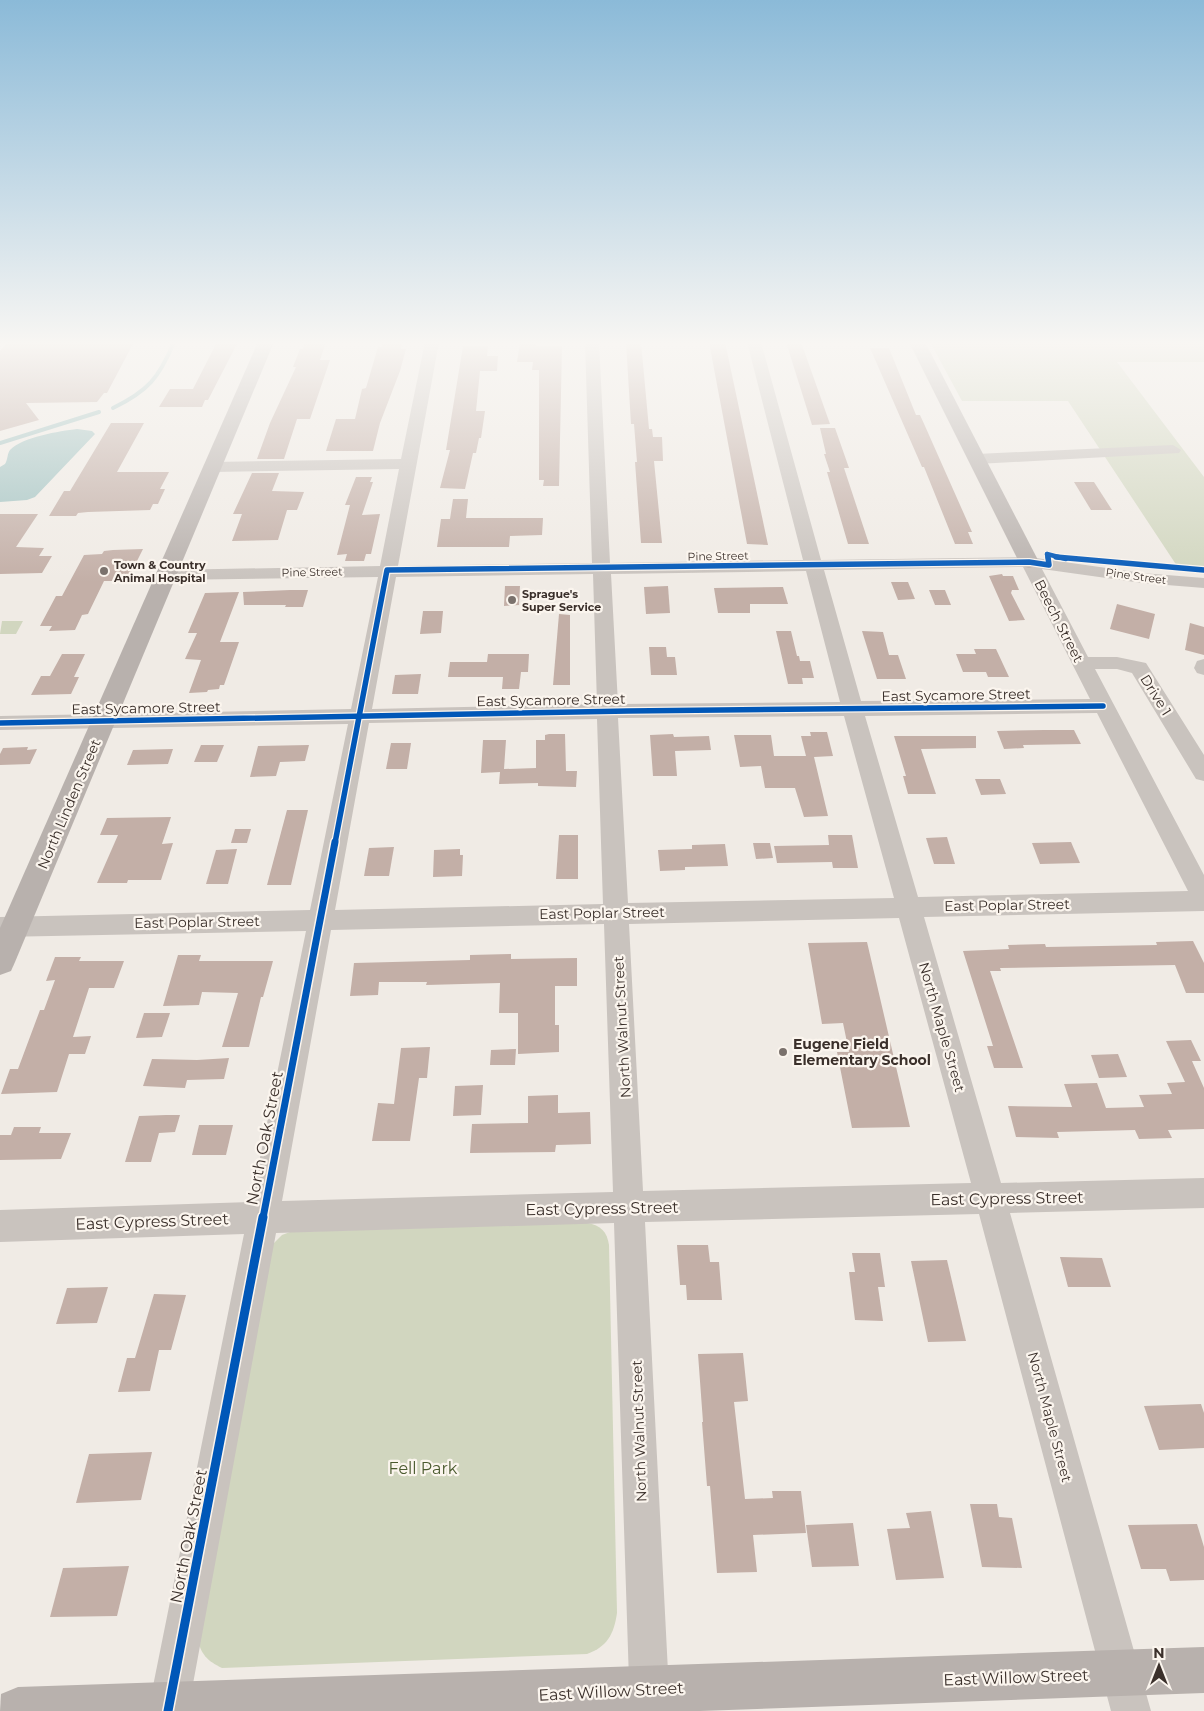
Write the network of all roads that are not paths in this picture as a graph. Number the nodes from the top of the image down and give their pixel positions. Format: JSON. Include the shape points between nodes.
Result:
{"nodes":[{"id":1,"x":232,"y":422,"type":"edge"},
{"id":2,"x":416,"y":422,"type":"edge"},
{"id":3,"x":595,"y":422,"type":"edge"},
{"id":4,"x":775,"y":422,"type":"edge"},
{"id":5,"x":958,"y":422,"type":"edge"},
{"id":6,"x":1173,"y":450,"type":"dead end"},
{"id":7,"x":977,"y":459,"type":"junction"},
{"id":8,"x":408,"y":464,"type":"junction"},
{"id":9,"x":213,"y":467,"type":"junction"},
{"id":10,"x":1029,"y":562,"type":"junction"},
{"id":11,"x":813,"y":565,"type":"junction"},
{"id":12,"x":600,"y":567,"type":"junction"},
{"id":13,"x":387,"y":570,"type":"junction"},
{"id":14,"x":168,"y":575,"type":"junction"},
{"id":15,"x":1186,"y":582,"type":"junction"},
{"id":16,"x":1204,"y":583,"type":"edge"},
{"id":17,"x":1204,"y":598,"type":"edge"},
{"id":18,"x":1081,"y":663,"type":"junction"},
{"id":19,"x":1103,"y":706,"type":"junction"},
{"id":20,"x":852,"y":708,"type":"junction"},
{"id":21,"x":606,"y":712,"type":"junction"},
{"id":22,"x":359,"y":716,"type":"junction"},
{"id":23,"x":105,"y":721,"type":"junction"},
{"id":24,"x":0,"y":723,"type":"edge"},
{"id":25,"x":1204,"y":774,"type":"edge"},
{"id":26,"x":1204,"y":900,"type":"edge"},
{"id":27,"x":908,"y":907,"type":"junction"},
{"id":28,"x":616,"y":913,"type":"junction"},
{"id":29,"x":321,"y":919,"type":"junction"},
{"id":30,"x":8,"y":927,"type":"edge"},
{"id":31,"x":0,"y":962,"type":"edge"},
{"id":32,"x":1204,"y":1193,"type":"edge"},
{"id":33,"x":989,"y":1198,"type":"junction"},
{"id":34,"x":631,"y":1207,"type":"junction"},
{"id":35,"x":262,"y":1218,"type":"junction"},
{"id":36,"x":0,"y":1226,"type":"edge"},
{"id":37,"x":1204,"y":1670,"type":"edge"},
{"id":38,"x":1126,"y":1692,"type":"edge"},
{"id":39,"x":650,"y":1700,"type":"edge"},
{"id":40,"x":169,"y":1709,"type":"edge"},
{"id":41,"x":18,"y":1711,"type":"edge"}],
"edges":[{"from":1,"to":9,"type":"main road","name":"North Linden Street"},
{"from":2,"to":8,"type":"street","name":"North Oak Street"},
{"from":3,"to":12,"type":"street","name":"North Walnut Street"},
{"from":4,"to":11,"type":"street","name":"North Maple Street"},
{"from":5,"to":7,"type":"main road","name":"Beech Street"},
{"from":6,"to":7,"type":"street"},
{"from":7,"to":10,"type":"main road","name":"Beech Street"},
{"from":8,"to":9,"type":"street"},
{"from":8,"to":13,"type":"street","name":"North Oak Street"},
{"from":9,"to":14,"type":"main road","name":"North Linden Street"},
{"from":10,"to":11,"type":"street","name":"Pine Street"},
{"from":10,"to":15,"type":"street","name":"Pine Street"},
{"from":10,"to":18,"type":"street","name":"Beech Street"},
{"from":11,"to":12,"type":"street","name":"Pine Street"},
{"from":11,"to":20,"type":"street","name":"North Maple Street"},
{"from":12,"to":13,"type":"street","name":"Pine Street"},
{"from":12,"to":21,"type":"street","name":"North Walnut Street"},
{"from":13,"to":14,"type":"street","name":"Pine Street"},
{"from":13,"to":22,"type":"street","name":"North Oak Street"},
{"from":14,"to":23,"type":"main road","name":"North Linden Street"},
{"from":15,"to":16,"type":"street","name":"Pine Street"},
{"from":15,"to":17,"type":"street"},
{"from":18,"to":19,"type":"street","name":"Beech Street"},
{"from":18,"to":25,"type":"street","name":"Drive 1","via":[[1117,663],[1139,668]]},
{"from":19,"to":20,"type":"street","name":"East Sycamore Street"},
{"from":19,"to":26,"type":"street","name":"Beech Street"},
{"from":20,"to":21,"type":"street","name":"East Sycamore Street"},
{"from":20,"to":27,"type":"street","name":"North Maple Street"},
{"from":21,"to":22,"type":"street","name":"East Sycamore Street"},
{"from":21,"to":28,"type":"street","name":"North Walnut Street"},
{"from":22,"to":23,"type":"street","name":"East Sycamore Street"},
{"from":22,"to":29,"type":"street","name":"North Oak Street"},
{"from":23,"to":24,"type":"street","name":"East Sycamore Street"},
{"from":23,"to":30,"type":"main road","name":"North Linden Street"},
{"from":26,"to":27,"type":"street","name":"East Poplar Street"},
{"from":27,"to":28,"type":"street","name":"East Poplar Street"},
{"from":27,"to":33,"type":"street","name":"North Maple Street"},
{"from":28,"to":29,"type":"street","name":"East Poplar Street"},
{"from":28,"to":34,"type":"street","name":"North Walnut Street"},
{"from":29,"to":30,"type":"street","name":"East Poplar Street"},
{"from":29,"to":35,"type":"street","name":"North Oak Street"},
{"from":30,"to":31,"type":"main road","name":"North Linden Street"},
{"from":32,"to":33,"type":"street","name":"East Cypress Street"},
{"from":33,"to":34,"type":"street","name":"East Cypress Street"},
{"from":33,"to":38,"type":"street","name":"North Maple Street"},
{"from":34,"to":35,"type":"street","name":"East Cypress Street"},
{"from":34,"to":39,"type":"street","name":"North Walnut Street"},
{"from":35,"to":36,"type":"street","name":"East Cypress Street"},
{"from":35,"to":40,"type":"street","name":"North Oak Street"},
{"from":37,"to":38,"type":"main road","name":"East Willow Street"},
{"from":38,"to":39,"type":"main road","name":"East Willow Street"},
{"from":39,"to":40,"type":"main road","name":"East Willow Street","via":[[473,1697],[295,1701]]},
{"from":40,"to":41,"type":"main road","name":"East Willow Street"}]}
